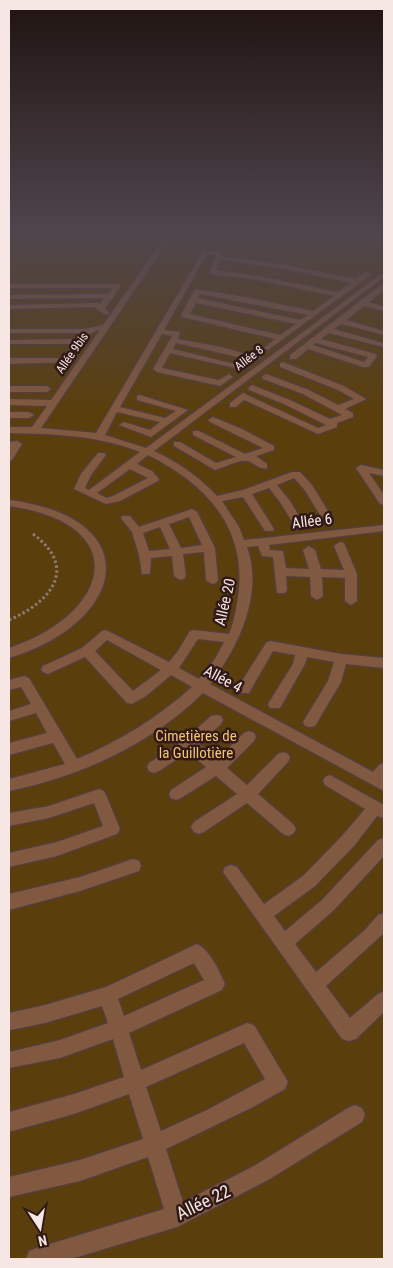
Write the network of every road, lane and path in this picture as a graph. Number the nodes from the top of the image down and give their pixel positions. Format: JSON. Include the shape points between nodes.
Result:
{"nodes":[{"id":1,"x":114,"y":290,"type":"edge"},
{"id":2,"x":131,"y":290,"type":"edge"},
{"id":3,"x":182,"y":290,"type":"edge"},
{"id":4,"x":337,"y":290,"type":"edge"},
{"id":5,"x":347,"y":290,"type":"edge"},
{"id":6,"x":363,"y":290,"type":"edge"},
{"id":7,"x":381,"y":290,"type":"edge"},
{"id":8,"x":198,"y":291,"type":"joint"},
{"id":9,"x":344,"y":292,"type":"junction"},
{"id":10,"x":110,"y":296,"type":"junction"},
{"id":11,"x":372,"y":296,"type":"junction"},
{"id":12,"x":9,"y":297,"type":"edge"},
{"id":13,"x":384,"y":299,"type":"edge"},
{"id":14,"x":194,"y":300,"type":"junction"},
{"id":15,"x":363,"y":303,"type":"junction"},
{"id":16,"x":9,"y":307,"type":"edge"},
{"id":17,"x":101,"y":308,"type":"junction"},
{"id":18,"x":384,"y":309,"type":"edge"},
{"id":19,"x":188,"y":310,"type":"junction"},
{"id":20,"x":314,"y":314,"type":"junction"},
{"id":21,"x":112,"y":318,"type":"junction"},
{"id":22,"x":339,"y":321,"type":"junction"},
{"id":23,"x":302,"y":323,"type":"junction"},
{"id":24,"x":106,"y":327,"type":"junction"},
{"id":25,"x":85,"y":330,"type":"junction"},
{"id":26,"x":327,"y":330,"type":"junction"},
{"id":27,"x":9,"y":331,"type":"edge"},
{"id":28,"x":158,"y":331,"type":"junction"},
{"id":29,"x":290,"y":332,"type":"junction"},
{"id":30,"x":384,"y":334,"type":"edge"},
{"id":31,"x":281,"y":338,"type":"junction"},
{"id":32,"x":173,"y":340,"type":"junction"},
{"id":33,"x":315,"y":340,"type":"junction"},
{"id":34,"x":78,"y":341,"type":"junction"},
{"id":35,"x":9,"y":342,"type":"edge"},
{"id":36,"x":380,"y":345,"type":"dead end"},
{"id":37,"x":307,"y":346,"type":"junction"},
{"id":38,"x":268,"y":348,"type":"dead end"},
{"id":39,"x":168,"y":350,"type":"junction"},
{"id":40,"x":71,"y":352,"type":"junction"},
{"id":41,"x":9,"y":353,"type":"edge"},
{"id":42,"x":293,"y":356,"type":"dead end"},
{"id":43,"x":256,"y":358,"type":"dead end"},
{"id":44,"x":9,"y":361,"type":"edge"},
{"id":45,"x":161,"y":362,"type":"junction"},
{"id":46,"x":283,"y":365,"type":"dead end"},
{"id":47,"x":243,"y":367,"type":"dead end"},
{"id":48,"x":266,"y":377,"type":"dead end"},
{"id":49,"x":252,"y":388,"type":"dead end"},
{"id":50,"x":9,"y":389,"type":"edge"},
{"id":51,"x":47,"y":389,"type":"dead end"},
{"id":52,"x":140,"y":398,"type":"dead end"},
{"id":53,"x":9,"y":402,"type":"edge"},
{"id":54,"x":54,"y":403,"type":"junction"},
{"id":55,"x":233,"y":405,"type":"dead end"},
{"id":56,"x":339,"y":408,"type":"junction"},
{"id":57,"x":115,"y":409,"type":"junction"},
{"id":58,"x":9,"y":415,"type":"edge"},
{"id":59,"x":28,"y":415,"type":"dead end"},
{"id":60,"x":212,"y":420,"type":"dead end"},
{"id":61,"x":168,"y":421,"type":"junction"},
{"id":62,"x":329,"y":423,"type":"junction"},
{"id":63,"x":124,"y":425,"type":"dead end"},
{"id":64,"x":9,"y":430,"type":"edge"},
{"id":65,"x":35,"y":430,"type":"junction"},
{"id":66,"x":196,"y":433,"type":"dead end"},
{"id":67,"x":99,"y":436,"type":"junction"},
{"id":68,"x":9,"y":444,"type":"edge"},
{"id":69,"x":177,"y":444,"type":"dead end"},
{"id":70,"x":149,"y":452,"type":"junction"},
{"id":71,"x":101,"y":455,"type":"dead end"},
{"id":72,"x":9,"y":458,"type":"edge"},
{"id":73,"x":246,"y":458,"type":"junction"},
{"id":74,"x":131,"y":465,"type":"junction"},
{"id":75,"x":263,"y":466,"type":"dead end"},
{"id":76,"x":384,"y":473,"type":"edge"},
{"id":77,"x":271,"y":484,"type":"junction"},
{"id":78,"x":246,"y":493,"type":"junction"},
{"id":79,"x":90,"y":494,"type":"junction"},
{"id":80,"x":216,"y":499,"type":"junction"},
{"id":81,"x":384,"y":502,"type":"edge"},
{"id":82,"x":9,"y":503,"type":"edge"},
{"id":83,"x":126,"y":518,"type":"dead end"},
{"id":84,"x":329,"y":521,"type":"dead end"},
{"id":85,"x":163,"y":522,"type":"junction"},
{"id":86,"x":300,"y":526,"type":"dead end"},
{"id":87,"x":384,"y":528,"type":"edge"},
{"id":88,"x":269,"y":529,"type":"dead end"},
{"id":89,"x":30,"y":532,"type":"dead end"},
{"id":90,"x":137,"y":532,"type":"junction"},
{"id":91,"x":262,"y":542,"type":"junction"},
{"id":92,"x":242,"y":544,"type":"junction"},
{"id":93,"x":340,"y":546,"type":"dead end"},
{"id":94,"x":209,"y":548,"type":"junction"},
{"id":95,"x":309,"y":550,"type":"dead end"},
{"id":96,"x":177,"y":552,"type":"junction"},
{"id":97,"x":145,"y":555,"type":"junction"},
{"id":98,"x":146,"y":571,"type":"dead end"},
{"id":99,"x":282,"y":572,"type":"junction"},
{"id":100,"x":316,"y":572,"type":"junction"},
{"id":101,"x":351,"y":574,"type":"junction"},
{"id":102,"x":180,"y":576,"type":"dead end"},
{"id":103,"x":212,"y":580,"type":"dead end"},
{"id":104,"x":281,"y":590,"type":"dead end"},
{"id":105,"x":317,"y":596,"type":"dead end"},
{"id":106,"x":351,"y":601,"type":"dead end"},
{"id":107,"x":9,"y":620,"type":"edge"},
{"id":108,"x":232,"y":639,"type":"junction"},
{"id":109,"x":87,"y":651,"type":"junction"},
{"id":110,"x":302,"y":652,"type":"junction"},
{"id":111,"x":9,"y":653,"type":"edge"},
{"id":112,"x":341,"y":659,"type":"junction"},
{"id":113,"x":384,"y":663,"type":"edge"},
{"id":114,"x":48,"y":669,"type":"dead end"},
{"id":115,"x":170,"y":670,"type":"junction"},
{"id":116,"x":9,"y":685,"type":"edge"},
{"id":117,"x":200,"y":686,"type":"junction"},
{"id":118,"x":244,"y":688,"type":"dead end"},
{"id":119,"x":275,"y":704,"type":"dead end"},
{"id":120,"x":39,"y":707,"type":"junction"},
{"id":121,"x":9,"y":716,"type":"edge"},
{"id":122,"x":216,"y":720,"type":"dead end"},
{"id":123,"x":310,"y":722,"type":"dead end"},
{"id":124,"x":56,"y":736,"type":"junction"},
{"id":125,"x":249,"y":737,"type":"dead end"},
{"id":126,"x":189,"y":744,"type":"junction"},
{"id":127,"x":9,"y":749,"type":"edge"},
{"id":128,"x":283,"y":758,"type":"dead end"},
{"id":129,"x":74,"y":767,"type":"junction"},
{"id":130,"x":154,"y":767,"type":"dead end"},
{"id":131,"x":217,"y":768,"type":"junction"},
{"id":132,"x":382,"y":778,"type":"edge"},
{"id":133,"x":330,"y":781,"type":"dead end"},
{"id":134,"x":9,"y":785,"type":"edge"},
{"id":135,"x":176,"y":794,"type":"dead end"},
{"id":136,"x":248,"y":794,"type":"junction"},
{"id":137,"x":380,"y":810,"type":"edge"},
{"id":138,"x":9,"y":819,"type":"edge"},
{"id":139,"x":198,"y":827,"type":"dead end"},
{"id":140,"x":288,"y":829,"type":"dead end"},
{"id":141,"x":384,"y":845,"type":"edge"},
{"id":142,"x":9,"y":860,"type":"edge"},
{"id":143,"x":133,"y":866,"type":"dead end"},
{"id":144,"x":231,"y":872,"type":"dead end"},
{"id":145,"x":9,"y":902,"type":"edge"},
{"id":146,"x":262,"y":915,"type":"junction"},
{"id":147,"x":384,"y":921,"type":"edge"},
{"id":148,"x":283,"y":943,"type":"junction"},
{"id":149,"x":314,"y":985,"type":"junction"},
{"id":150,"x":108,"y":995,"type":"junction"},
{"id":151,"x":384,"y":1000,"type":"edge"},
{"id":152,"x":11,"y":1021,"type":"dead end"},
{"id":153,"x":119,"y":1028,"type":"junction"},
{"id":154,"x":11,"y":1060,"type":"dead end"},
{"id":155,"x":136,"y":1084,"type":"junction"},
{"id":156,"x":355,"y":1115,"type":"dead end"},
{"id":157,"x":12,"y":1121,"type":"dead end"},
{"id":158,"x":154,"y":1146,"type":"junction"},
{"id":159,"x":9,"y":1188,"type":"edge"},
{"id":160,"x":177,"y":1216,"type":"junction"},
{"id":161,"x":37,"y":1259,"type":"edge"}],
"edges":[{"from":1,"to":10,"type":"lane"},
{"from":2,"to":21,"type":"lane","name":"Allée 9bis"},
{"from":3,"to":28,"type":"lane"},
{"from":4,"to":9,"type":"lane"},
{"from":5,"to":9,"type":"lane"},
{"from":6,"to":70,"type":"lane","name":"Allée 8"},
{"from":7,"to":11,"type":"lane"},
{"from":8,"to":14,"type":"lane"},
{"from":8,"to":20,"type":"lane"},
{"from":9,"to":20,"type":"lane"},
{"from":10,"to":12,"type":"lane"},
{"from":10,"to":17,"type":"lane"},
{"from":11,"to":13,"type":"lane"},
{"from":11,"to":15,"type":"lane"},
{"from":14,"to":19,"type":"lane"},
{"from":14,"to":23,"type":"lane"},
{"from":15,"to":18,"type":"lane"},
{"from":15,"to":22,"type":"lane"},
{"from":16,"to":17,"type":"lane","via":[[86,305]]},
{"from":17,"to":21,"type":"lane"},
{"from":19,"to":29,"type":"lane"},
{"from":19,"to":31,"type":"lane","via":[[185,316]]},
{"from":20,"to":23,"type":"lane"},
{"from":21,"to":24,"type":"lane","name":"Allée 9bis"},
{"from":22,"to":26,"type":"lane"},
{"from":22,"to":30,"type":"lane"},
{"from":23,"to":29,"type":"lane"},
{"from":24,"to":25,"type":"lane"},
{"from":24,"to":54,"type":"lane","name":"Allée 9bis"},
{"from":25,"to":27,"type":"lane"},
{"from":25,"to":34,"type":"lane"},
{"from":26,"to":33,"type":"lane"},
{"from":26,"to":36,"type":"lane"},
{"from":28,"to":32,"type":"lane","via":[[176,334]]},
{"from":28,"to":57,"type":"lane"},
{"from":29,"to":31,"type":"lane"},
{"from":31,"to":38,"type":"lane"},
{"from":32,"to":39,"type":"lane"},
{"from":32,"to":43,"type":"lane"},
{"from":33,"to":37,"type":"lane"},
{"from":33,"to":37,"type":"lane","via":[[373,356],[366,365]]},
{"from":34,"to":35,"type":"lane"},
{"from":34,"to":40,"type":"lane"},
{"from":37,"to":42,"type":"lane"},
{"from":39,"to":45,"type":"lane"},
{"from":39,"to":47,"type":"lane"},
{"from":40,"to":41,"type":"lane"},
{"from":40,"to":44,"type":"lane","via":[[66,360]]},
{"from":45,"to":45,"type":"lane","via":[[157,369],[220,383],[229,377]]},
{"from":46,"to":56,"type":"lane","via":[[361,399]]},
{"from":48,"to":56,"type":"lane"},
{"from":49,"to":62,"type":"lane"},
{"from":50,"to":51,"type":"lane"},
{"from":52,"to":61,"type":"lane","via":[[183,410]]},
{"from":53,"to":54,"type":"lane"},
{"from":54,"to":65,"type":"lane","name":"Allée 9bis"},
{"from":55,"to":62,"type":"lane","via":[[243,396],[318,431],[334,425]]},
{"from":56,"to":62,"type":"lane","via":[[350,415]]},
{"from":57,"to":61,"type":"lane"},
{"from":57,"to":67,"type":"lane"},
{"from":58,"to":59,"type":"lane"},
{"from":60,"to":73,"type":"lane","via":[[239,430],[271,448]]},
{"from":61,"to":63,"type":"lane","via":[[151,434]]},
{"from":64,"to":65,"type":"lane","name":"Allée 20"},
{"from":65,"to":67,"type":"lane","name":"Allée 20"},
{"from":66,"to":73,"type":"lane"},
{"from":67,"to":70,"type":"lane","name":"Allée 20"},
{"from":68,"to":72,"type":"lane","via":[[17,444]]},
{"from":69,"to":73,"type":"lane","via":[[215,468]]},
{"from":70,"to":74,"type":"lane","name":"Allée 8"},
{"from":70,"to":80,"type":"lane","name":"Allée 20","via":[[192,477]]},
{"from":71,"to":79,"type":"lane","via":[[79,489]]},
{"from":73,"to":75,"type":"lane","via":[[252,458]]},
{"from":74,"to":79,"type":"lane","name":"Allée 8"},
{"from":74,"to":79,"type":"lane","via":[[154,479],[106,502]]},
{"from":76,"to":81,"type":"lane","via":[[361,468]]},
{"from":77,"to":78,"type":"lane"},
{"from":77,"to":84,"type":"lane","via":[[296,474]]},
{"from":77,"to":86,"type":"lane"},
{"from":78,"to":80,"type":"lane"},
{"from":78,"to":88,"type":"lane"},
{"from":80,"to":92,"type":"lane","name":"Allée 20"},
{"from":82,"to":111,"type":"lane","via":[[52,510],[74,521],[86,532],[99,554],[101,572],[96,590],[79,615],[56,633]]},
{"from":83,"to":90,"type":"lane"},
{"from":85,"to":90,"type":"lane"},
{"from":85,"to":94,"type":"lane","via":[[192,512]]},
{"from":85,"to":96,"type":"lane"},
{"from":87,"to":91,"type":"lane","name":"Allée 6"},
{"from":89,"to":107,"type":"path","via":[[50,546],[57,556],[59,571],[42,600]]},
{"from":90,"to":97,"type":"lane"},
{"from":91,"to":92,"type":"lane","name":"Allée 6"},
{"from":91,"to":99,"type":"lane","via":[[266,553],[279,554]]},
{"from":92,"to":108,"type":"lane","name":"Allée 20","via":[[247,586]]},
{"from":93,"to":101,"type":"lane"},
{"from":94,"to":96,"type":"lane"},
{"from":94,"to":103,"type":"lane"},
{"from":95,"to":100,"type":"lane"},
{"from":96,"to":97,"type":"lane"},
{"from":96,"to":102,"type":"lane"},
{"from":97,"to":98,"type":"lane"},
{"from":99,"to":100,"type":"lane"},
{"from":99,"to":104,"type":"lane"},
{"from":100,"to":101,"type":"lane"},
{"from":100,"to":105,"type":"lane"},
{"from":101,"to":106,"type":"lane"},
{"from":108,"to":115,"type":"lane","via":[[194,634],[188,650]]},
{"from":108,"to":117,"type":"lane","name":"Allée 20"},
{"from":109,"to":114,"type":"lane","name":"Allée 4"},
{"from":109,"to":115,"type":"lane","name":"Allée 4","via":[[106,634]]},
{"from":109,"to":115,"type":"lane","via":[[132,699]]},
{"from":110,"to":112,"type":"lane"},
{"from":110,"to":118,"type":"lane","via":[[270,646]]},
{"from":110,"to":119,"type":"lane","via":[[299,664]]},
{"from":112,"to":113,"type":"lane"},
{"from":112,"to":123,"type":"lane","via":[[334,682]]},
{"from":115,"to":117,"type":"lane","name":"Allée 4"},
{"from":116,"to":120,"type":"lane","via":[[24,681]]},
{"from":117,"to":129,"type":"lane","name":"Allée 20","via":[[166,718],[107,754]]},
{"from":117,"to":132,"type":"lane","name":"Allée 4"},
{"from":120,"to":121,"type":"lane"},
{"from":120,"to":124,"type":"lane"},
{"from":122,"to":126,"type":"lane"},
{"from":124,"to":127,"type":"lane"},
{"from":124,"to":129,"type":"lane"},
{"from":125,"to":131,"type":"lane"},
{"from":126,"to":130,"type":"lane"},
{"from":126,"to":131,"type":"lane"},
{"from":128,"to":136,"type":"lane"},
{"from":129,"to":134,"type":"lane","name":"Allée 20"},
{"from":131,"to":135,"type":"lane"},
{"from":131,"to":136,"type":"lane"},
{"from":133,"to":137,"type":"lane"},
{"from":136,"to":139,"type":"lane"},
{"from":136,"to":140,"type":"lane"},
{"from":137,"to":146,"type":"lane","via":[[309,881]]},
{"from":138,"to":142,"type":"lane","via":[[49,812],[99,795],[112,829],[57,849]]},
{"from":141,"to":148,"type":"lane","via":[[328,905]]},
{"from":143,"to":145,"type":"lane","via":[[80,884]]},
{"from":144,"to":146,"type":"lane"},
{"from":146,"to":148,"type":"lane"},
{"from":147,"to":149,"type":"lane"},
{"from":148,"to":149,"type":"lane"},
{"from":149,"to":151,"type":"lane","via":[[349,1032]]},
{"from":150,"to":152,"type":"lane"},
{"from":150,"to":153,"type":"lane"},
{"from":150,"to":153,"type":"lane","via":[[197,952],[216,984]]},
{"from":153,"to":154,"type":"lane","via":[[60,1049]]},
{"from":153,"to":155,"type":"lane"},
{"from":155,"to":157,"type":"lane","via":[[70,1107]]},
{"from":155,"to":158,"type":"lane"},
{"from":155,"to":158,"type":"lane","via":[[247,1032],[278,1082],[226,1112]]},
{"from":156,"to":160,"type":"lane","name":"Allée 22","via":[[261,1173]]},
{"from":158,"to":159,"type":"lane","via":[[104,1164]]},
{"from":158,"to":160,"type":"lane"},
{"from":160,"to":161,"type":"lane","name":"Allée 22"}]}
